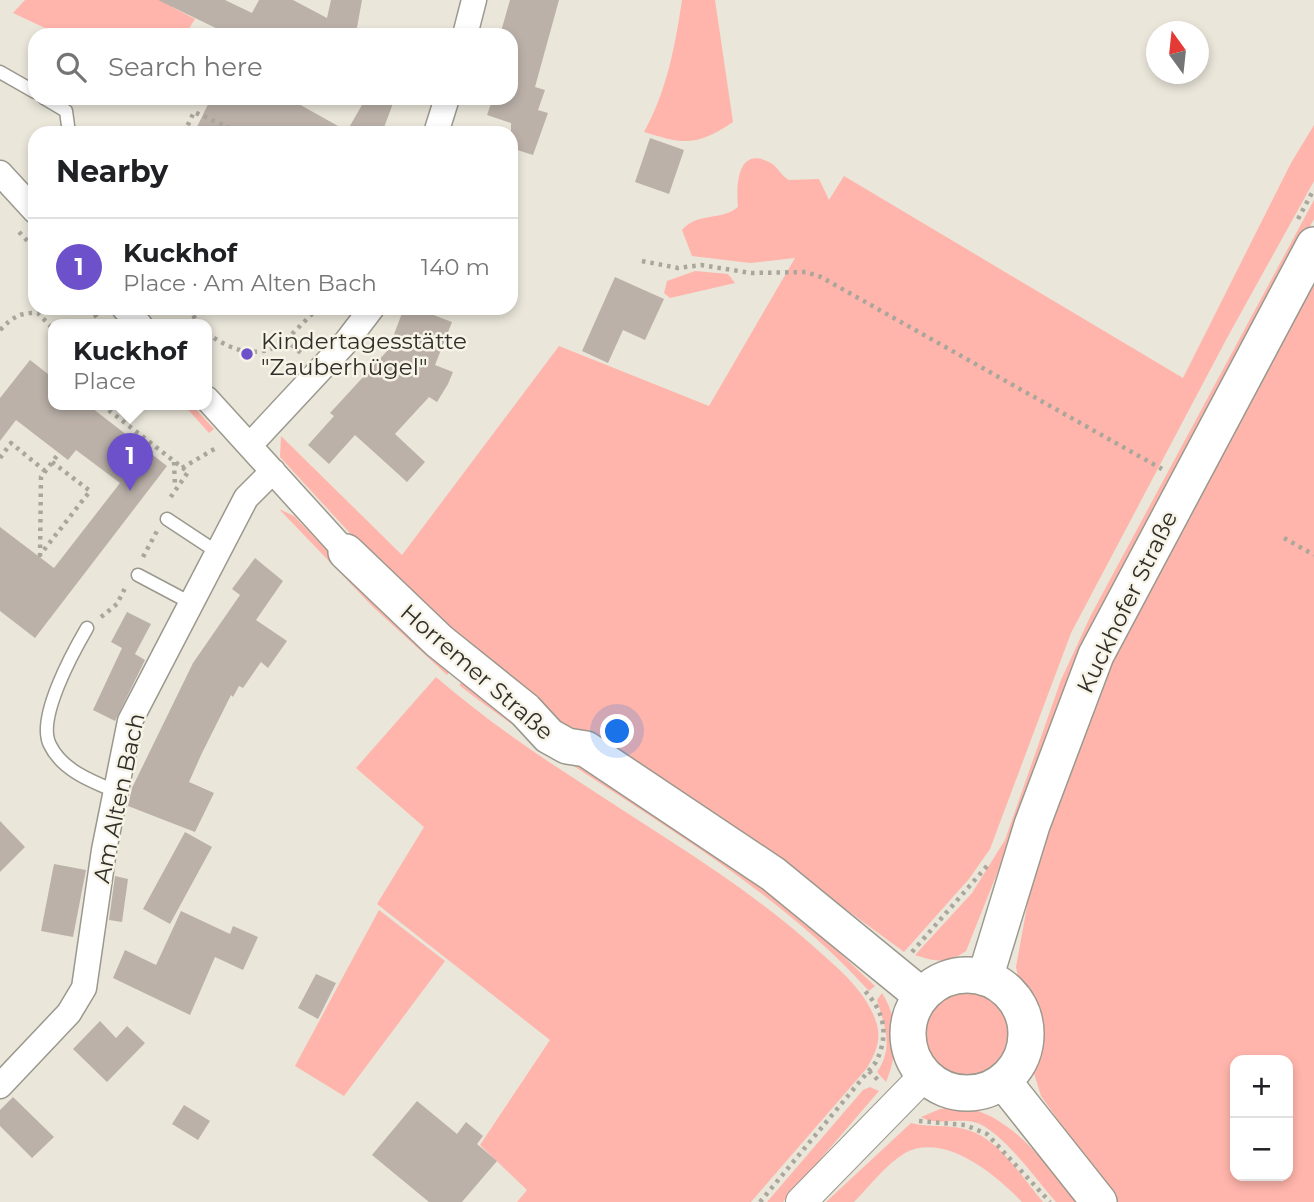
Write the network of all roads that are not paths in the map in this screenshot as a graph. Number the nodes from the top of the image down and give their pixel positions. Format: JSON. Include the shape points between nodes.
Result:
{"nodes":[{"id":1,"x":474,"y":0,"type":"edge"},
{"id":2,"x":467,"y":28,"type":"edge"},
{"id":3,"x":0,"y":72,"type":"edge"},
{"id":4,"x":28,"y":88,"type":"edge"},
{"id":5,"x":55,"y":105,"type":"edge"},
{"id":6,"x":445,"y":105,"type":"edge"},
{"id":7,"x":68,"y":126,"type":"edge"},
{"id":8,"x":438,"y":126,"type":"edge"},
{"id":9,"x":1,"y":175,"type":"edge"},
{"id":10,"x":28,"y":198,"type":"edge"},
{"id":11,"x":1314,"y":245,"type":"edge"},
{"id":12,"x":366,"y":315,"type":"edge"},
{"id":13,"x":212,"y":404,"type":"edge"},
{"id":14,"x":250,"y":445,"type":"junction"},
{"id":15,"x":273,"y":471,"type":"junction"},
{"id":16,"x":165,"y":520,"type":"road end"},
{"id":17,"x":217,"y":552,"type":"junction"},
{"id":18,"x":346,"y":552,"type":"joint"},
{"id":19,"x":135,"y":574,"type":"road end"},
{"id":20,"x":189,"y":603,"type":"junction"},
{"id":21,"x":87,"y":628,"type":"road end"},
{"id":22,"x":115,"y":791,"type":"junction"},
{"id":23,"x":985,"y":978,"type":"junction"},
{"id":24,"x":922,"y":996,"type":"junction"},
{"id":25,"x":924,"y":1076,"type":"junction"},
{"id":26,"x":1003,"y":1081,"type":"junction"},
{"id":27,"x":0,"y":1086,"type":"edge"},
{"id":28,"x":801,"y":1202,"type":"edge"},
{"id":29,"x":1099,"y":1202,"type":"edge"}],
"edges":[{"from":1,"to":2,"type":"street"},
{"from":3,"to":4,"type":"lane"},
{"from":5,"to":7,"type":"lane","via":[[65,111]]},
{"from":6,"to":8,"type":"street"},
{"from":9,"to":10,"type":"street"},
{"from":11,"to":23,"type":"main road","name":"Kuckhofer Straße","via":[[1096,655],[1032,825]]},
{"from":12,"to":14,"type":"street"},
{"from":13,"to":14,"type":"street","name":"Horremer Straße"},
{"from":14,"to":15,"type":"street","name":"Horremer Straße"},
{"from":15,"to":17,"type":"street","name":"Am Alten Bach","via":[[246,498]]},
{"from":15,"to":18,"type":"street","name":"Horremer Straße"},
{"from":16,"to":17,"type":"lane"},
{"from":17,"to":20,"type":"street","name":"Am Alten Bach"},
{"from":18,"to":24,"type":"main road","name":"Horremer Straße","via":[[391,598],[557,742],[586,749],[765,868]]},
{"from":19,"to":20,"type":"lane"},
{"from":20,"to":22,"type":"street","name":"Am Alten Bach","via":[[130,720]]},
{"from":21,"to":22,"type":"lane","via":[[52,706],[48,743],[83,778]]},
{"from":22,"to":27,"type":"street","name":"Am Alten Bach","via":[[84,988],[69,1013]]},
{"from":23,"to":24,"type":"main road","via":[[951,978]]},
{"from":23,"to":26,"type":"main road","via":[[1015,1000],[1025,1024],[1019,1061]]},
{"from":24,"to":25,"type":"main road","via":[[911,1014],[907,1036],[912,1058]]},
{"from":25,"to":26,"type":"main road","via":[[942,1088],[962,1093],[984,1091]]},
{"from":25,"to":28,"type":"street"},
{"from":26,"to":29,"type":"main road"}]}
